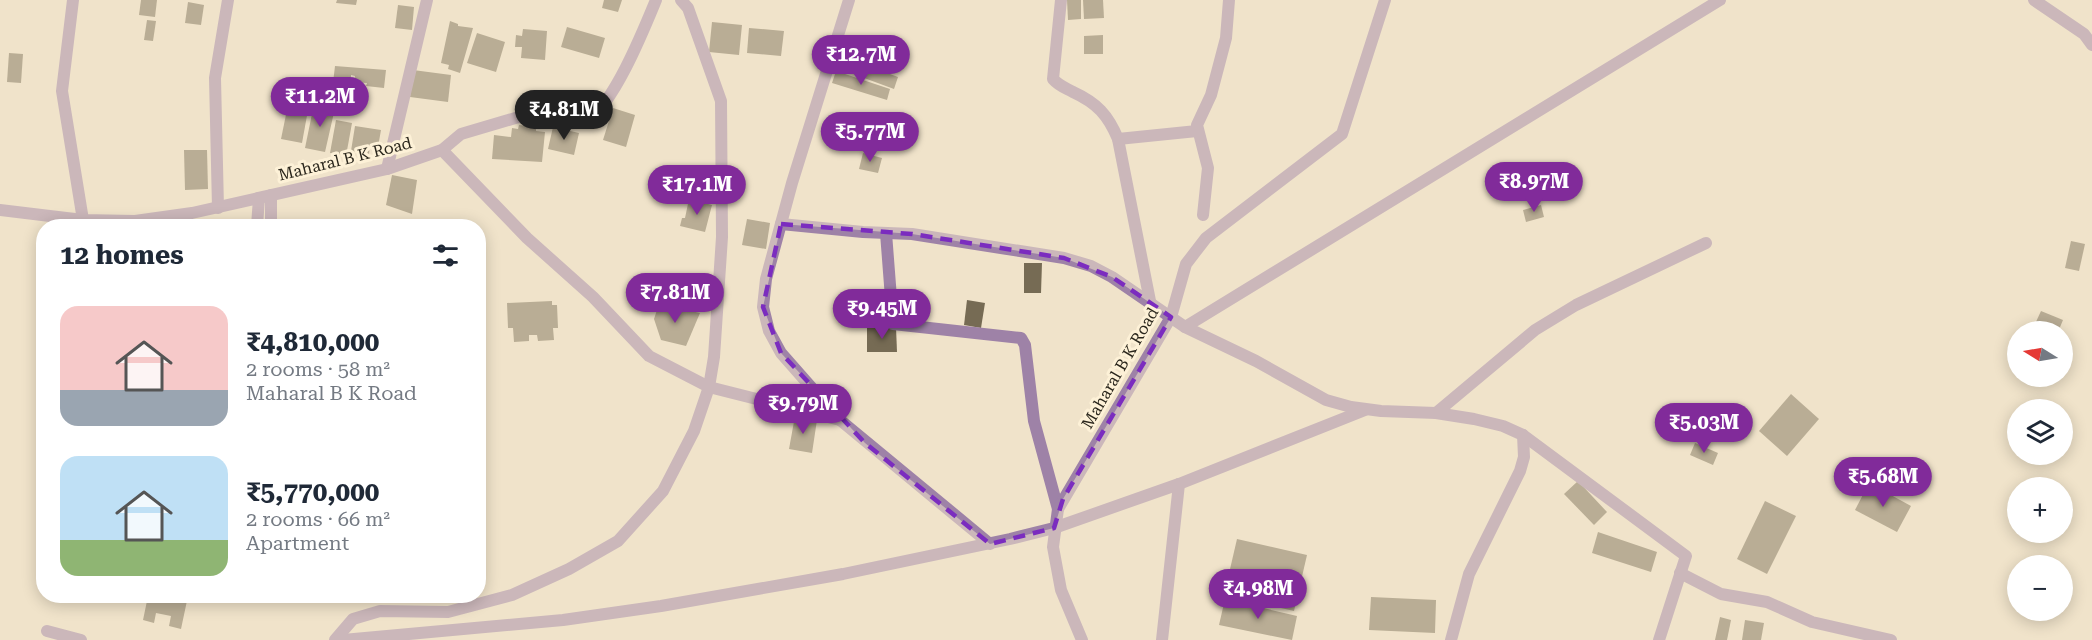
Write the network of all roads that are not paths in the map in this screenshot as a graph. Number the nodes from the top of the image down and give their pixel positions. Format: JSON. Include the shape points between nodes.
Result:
{"nodes":[{"id":1,"x":73,"y":0,"type":"edge"},
{"id":2,"x":228,"y":0,"type":"edge"},
{"id":3,"x":427,"y":0,"type":"edge"},
{"id":4,"x":656,"y":0,"type":"edge"},
{"id":5,"x":681,"y":0,"type":"edge"},
{"id":6,"x":849,"y":0,"type":"edge"},
{"id":7,"x":1061,"y":0,"type":"edge"},
{"id":8,"x":1229,"y":0,"type":"edge"},
{"id":9,"x":1385,"y":0,"type":"edge"},
{"id":10,"x":1720,"y":0,"type":"edge"},
{"id":11,"x":2034,"y":0,"type":"edge"},
{"id":12,"x":2092,"y":45,"type":"edge"},
{"id":13,"x":1197,"y":131,"type":"junction"},
{"id":14,"x":1118,"y":139,"type":"junction"},
{"id":15,"x":442,"y":150,"type":"junction"},
{"id":16,"x":387,"y":169,"type":"junction"},
{"id":17,"x":265,"y":196,"type":"junction"},
{"id":18,"x":218,"y":208,"type":"junction"},
{"id":19,"x":0,"y":210,"type":"edge"},
{"id":20,"x":192,"y":213,"type":"junction"},
{"id":21,"x":1203,"y":215,"type":"dead end"},
{"id":22,"x":75,"y":219,"type":"edge"},
{"id":23,"x":83,"y":219,"type":"edge"},
{"id":24,"x":149,"y":219,"type":"edge"},
{"id":25,"x":192,"y":219,"type":"edge"},
{"id":26,"x":259,"y":219,"type":"edge"},
{"id":27,"x":270,"y":219,"type":"edge"},
{"id":28,"x":781,"y":224,"type":"junction"},
{"id":29,"x":886,"y":233,"type":"junction"},
{"id":30,"x":1706,"y":243,"type":"dead end"},
{"id":31,"x":1151,"y":306,"type":"junction"},
{"id":32,"x":1171,"y":317,"type":"junction"},
{"id":33,"x":1185,"y":327,"type":"junction"},
{"id":34,"x":709,"y":387,"type":"junction"},
{"id":35,"x":1367,"y":409,"type":"junction"},
{"id":36,"x":1436,"y":413,"type":"junction"},
{"id":37,"x":840,"y":420,"type":"junction"},
{"id":38,"x":1522,"y":435,"type":"junction"},
{"id":39,"x":1179,"y":484,"type":"junction"},
{"id":40,"x":1058,"y":509,"type":"junction"},
{"id":41,"x":1054,"y":528,"type":"junction"},
{"id":42,"x":990,"y":544,"type":"junction"},
{"id":43,"x":1680,"y":573,"type":"junction"},
{"id":44,"x":486,"y":602,"type":"edge"},
{"id":45,"x":482,"y":603,"type":"edge"},
{"id":46,"x":47,"y":631,"type":"dead end"},
{"id":47,"x":81,"y":640,"type":"edge"},
{"id":48,"x":335,"y":640,"type":"edge"},
{"id":49,"x":343,"y":640,"type":"edge"},
{"id":50,"x":1082,"y":640,"type":"edge"},
{"id":51,"x":1162,"y":640,"type":"edge"},
{"id":52,"x":1451,"y":640,"type":"edge"},
{"id":53,"x":1659,"y":640,"type":"edge"},
{"id":54,"x":1892,"y":640,"type":"edge"}],
"edges":[{"from":1,"to":23,"type":"street","via":[[62,91]]},
{"from":2,"to":18,"type":"street","via":[[215,78]]},
{"from":3,"to":16,"type":"street"},
{"from":4,"to":15,"type":"street","name":"Maharal B K Road","via":[[598,113],[588,119],[522,116],[461,134]]},
{"from":5,"to":34,"type":"street","via":[[688,8],[721,101],[722,237]]},
{"from":6,"to":28,"type":"street"},
{"from":7,"to":14,"type":"street","via":[[1053,79],[1094,102],[1110,119]]},
{"from":8,"to":13,"type":"street","via":[[1226,38]]},
{"from":9,"to":32,"type":"street","name":"Maharal B K Road","via":[[1342,134],[1206,238],[1186,264]]},
{"from":10,"to":33,"type":"street"},
{"from":11,"to":12,"type":"street","via":[[2084,34]]},
{"from":13,"to":14,"type":"street"},
{"from":13,"to":21,"type":"street","via":[[1208,168]]},
{"from":14,"to":31,"type":"street"},
{"from":15,"to":16,"type":"street","name":"Maharal B K Road"},
{"from":15,"to":34,"type":"street","via":[[526,238],[593,297],[649,356]]},
{"from":16,"to":17,"type":"street","name":"Maharal B K Road"},
{"from":17,"to":18,"type":"street","name":"Maharal B K Road"},
{"from":17,"to":26,"type":"street"},
{"from":17,"to":27,"type":"street"},
{"from":18,"to":20,"type":"street","name":"Maharal B K Road"},
{"from":19,"to":22,"type":"street","name":"Maharal B K Road"},
{"from":20,"to":24,"type":"street","name":"Maharal B K Road"},
{"from":20,"to":25,"type":"street"},
{"from":28,"to":29,"type":"street"},
{"from":28,"to":37,"type":"street","via":[[766,279],[763,307],[769,331],[781,353]]},
{"from":29,"to":31,"type":"street","via":[[1064,258],[1112,277]]},
{"from":29,"to":40,"type":"street","via":[[893,324],[1021,338],[1034,421]]},
{"from":30,"to":36,"type":"street","via":[[1576,305],[1535,330]]},
{"from":31,"to":32,"type":"street"},
{"from":32,"to":33,"type":"street"},
{"from":32,"to":40,"type":"street","name":"Maharal B K Road"},
{"from":33,"to":35,"type":"street","via":[[1326,400]]},
{"from":34,"to":37,"type":"street"},
{"from":34,"to":44,"type":"street","via":[[694,431],[663,491],[618,541],[569,569],[512,595]]},
{"from":35,"to":36,"type":"street"},
{"from":35,"to":39,"type":"street"},
{"from":36,"to":38,"type":"street","via":[[1503,426]]},
{"from":37,"to":42,"type":"street"},
{"from":38,"to":43,"type":"street","via":[[1686,556]]},
{"from":38,"to":52,"type":"street","via":[[1524,457],[1520,471],[1469,574]]},
{"from":39,"to":41,"type":"street"},
{"from":39,"to":51,"type":"street"},
{"from":40,"to":41,"type":"street","name":"Maharal B K Road"},
{"from":41,"to":42,"type":"street"},
{"from":41,"to":50,"type":"street","name":"Maharal B K Road","via":[[1053,548],[1061,590]]},
{"from":42,"to":49,"type":"street","via":[[843,574],[563,620]]},
{"from":43,"to":53,"type":"street"},
{"from":43,"to":54,"type":"street","via":[[1721,594],[1767,602],[1812,622]]},
{"from":45,"to":48,"type":"street","via":[[448,612],[380,611],[353,619]]},
{"from":46,"to":47,"type":"street"}]}
